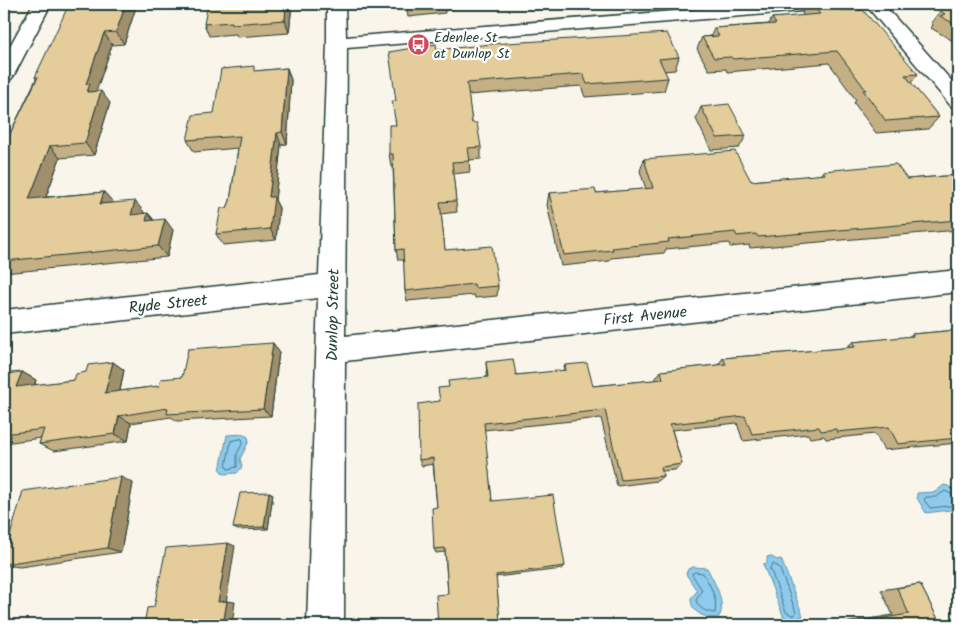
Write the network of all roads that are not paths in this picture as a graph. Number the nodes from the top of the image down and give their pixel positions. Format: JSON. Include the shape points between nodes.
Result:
{"nodes":[{"id":1,"x":42,"y":4,"type":"edge"},
{"id":2,"x":336,"y":4,"type":"edge"},
{"id":3,"x":827,"y":4,"type":"edge"},
{"id":4,"x":874,"y":4,"type":"edge"},
{"id":5,"x":337,"y":43,"type":"junction"},
{"id":6,"x":4,"y":75,"type":"edge"},
{"id":7,"x":958,"y":101,"type":"edge"},
{"id":8,"x":958,"y":281,"type":"edge"},
{"id":9,"x":332,"y":285,"type":"junction"},
{"id":10,"x":4,"y":322,"type":"edge"},
{"id":11,"x":331,"y":350,"type":"junction"},
{"id":12,"x":325,"y":625,"type":"edge"}],
"edges":[{"from":1,"to":6,"type":"street"},
{"from":2,"to":5,"type":"street","name":"Dunlop Street"},
{"from":3,"to":5,"type":"street"},
{"from":4,"to":7,"type":"street"},
{"from":5,"to":9,"type":"street","name":"Dunlop Street"},
{"from":8,"to":11,"type":"street","name":"First Avenue"},
{"from":9,"to":10,"type":"street","name":"Ryde Street"},
{"from":9,"to":11,"type":"street","name":"Dunlop Street"},
{"from":11,"to":12,"type":"street","name":"Dunlop Street"}]}
